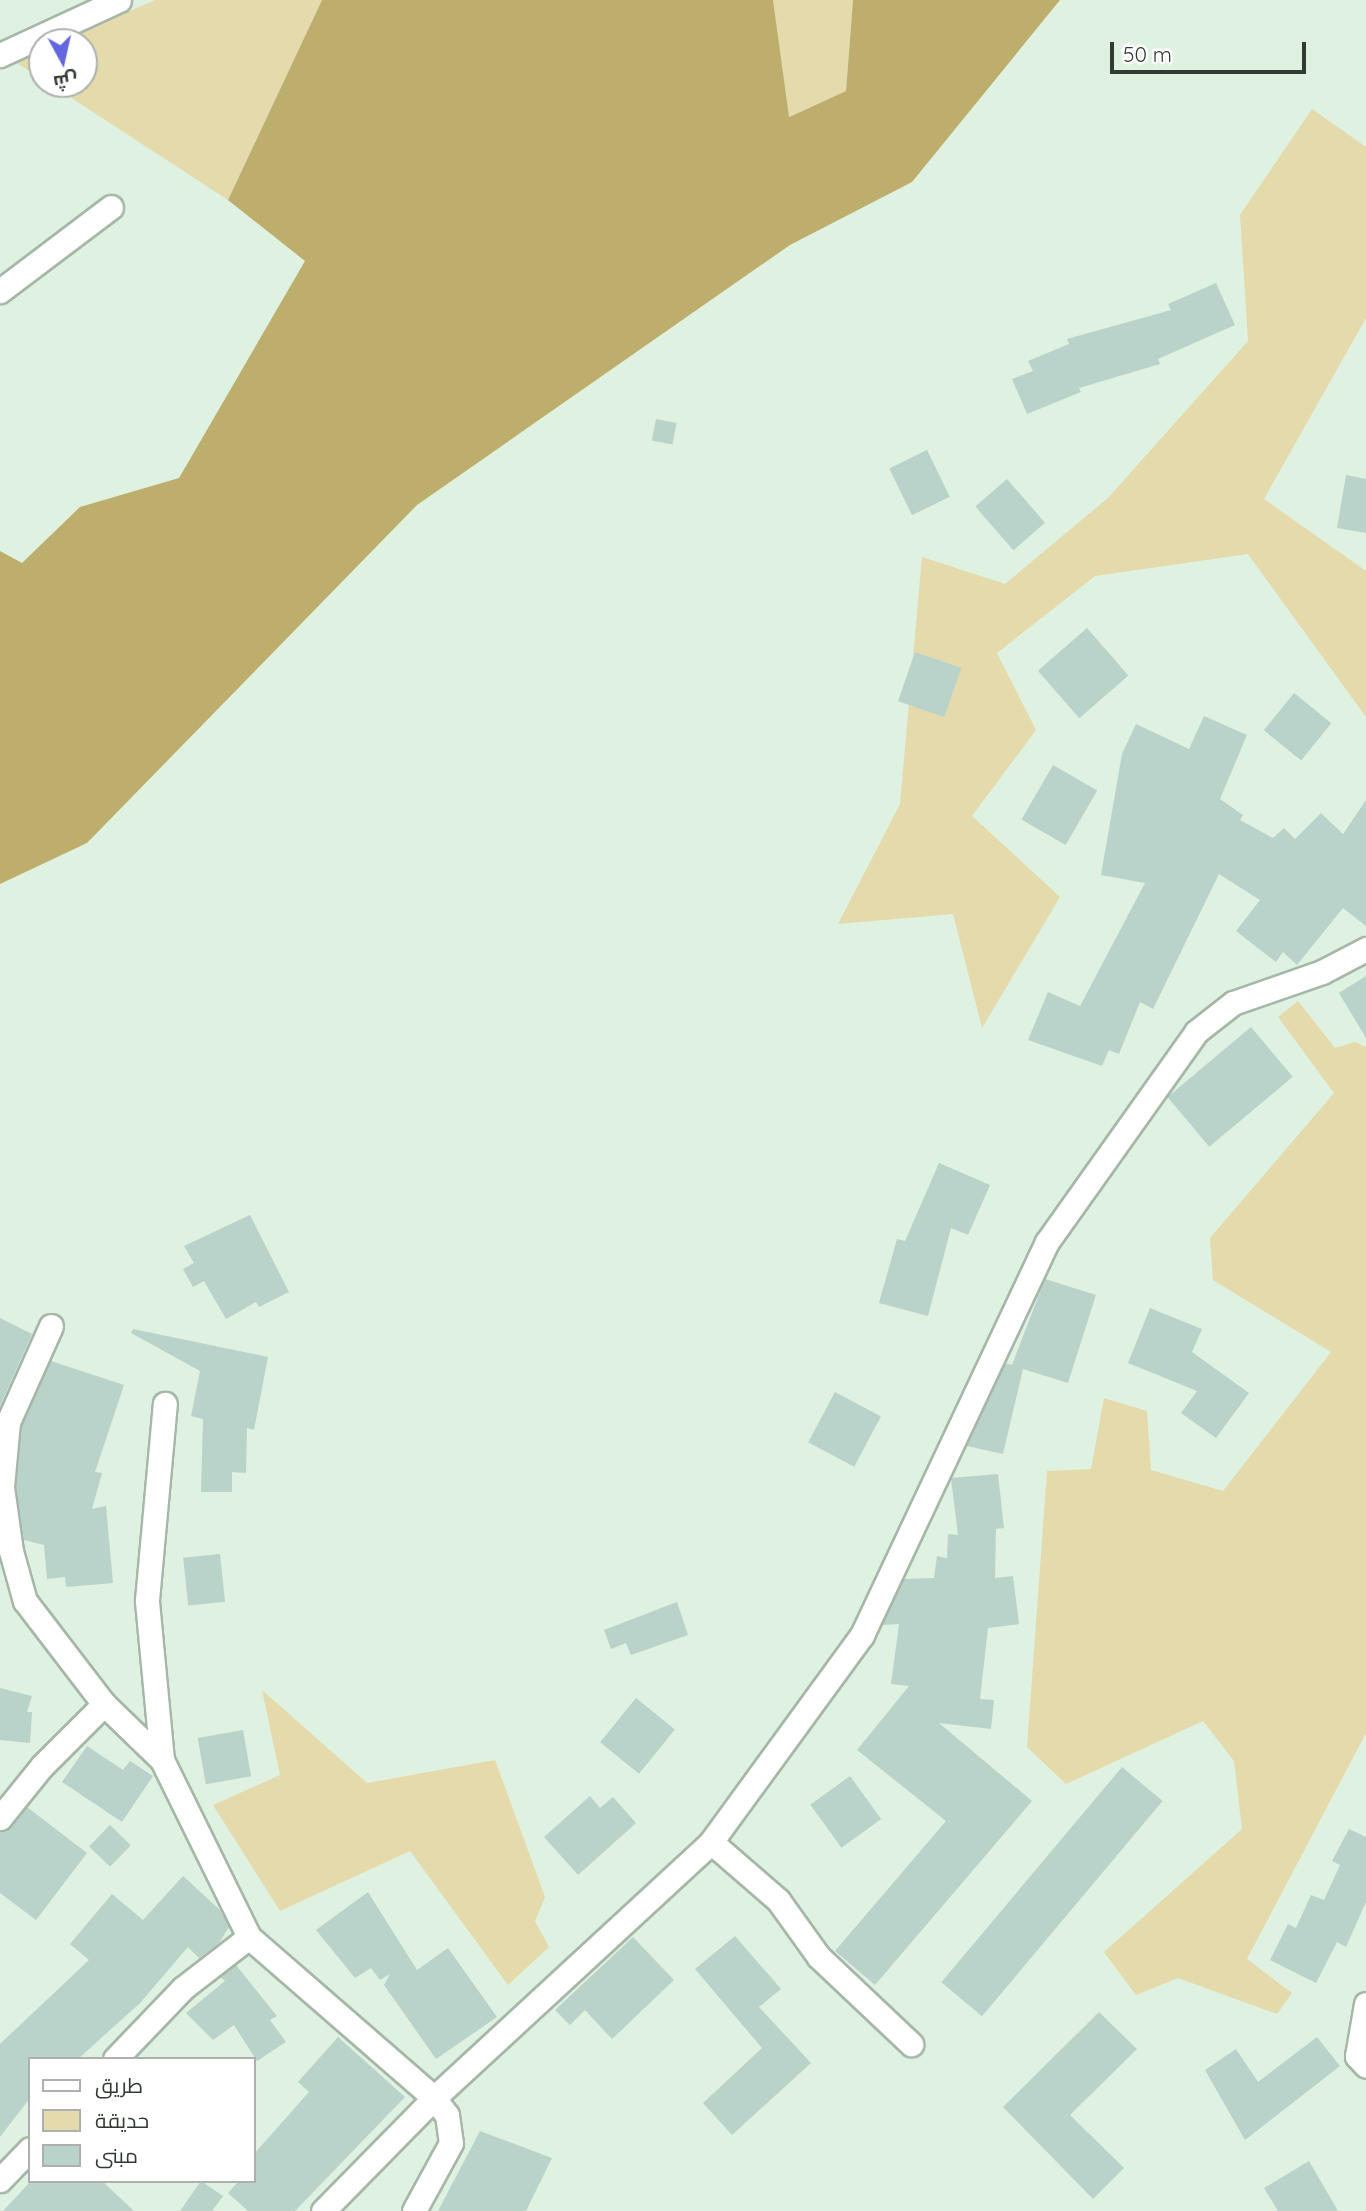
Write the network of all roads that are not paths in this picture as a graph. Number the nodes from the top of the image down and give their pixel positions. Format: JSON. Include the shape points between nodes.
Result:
{"nodes":[{"id":1,"x":119,"y":0,"type":"edge"},
{"id":2,"x":0,"y":55,"type":"edge"},
{"id":3,"x":111,"y":207,"type":"dead end"},
{"id":4,"x":0,"y":291,"type":"edge"},
{"id":5,"x":1366,"y":948,"type":"edge"},
{"id":6,"x":51,"y":1325,"type":"dead end"},
{"id":7,"x":165,"y":1404,"type":"dead end"},
{"id":8,"x":104,"y":1704,"type":"junction"},
{"id":9,"x":162,"y":1760,"type":"junction"},
{"id":10,"x":0,"y":1818,"type":"edge"},
{"id":11,"x":711,"y":1842,"type":"junction"},
{"id":12,"x":248,"y":1937,"type":"junction"},
{"id":13,"x":1366,"y":2004,"type":"edge"},
{"id":14,"x":911,"y":2044,"type":"dead end"},
{"id":15,"x":117,"y":2057,"type":"edge"},
{"id":16,"x":1366,"y":2066,"type":"edge"},
{"id":17,"x":434,"y":2098,"type":"junction"},
{"id":18,"x":28,"y":2151,"type":"edge"},
{"id":19,"x":0,"y":2180,"type":"edge"},
{"id":20,"x":323,"y":2211,"type":"edge"},
{"id":21,"x":414,"y":2211,"type":"edge"}],
"edges":[{"from":1,"to":2,"type":"street"},
{"from":3,"to":4,"type":"street"},
{"from":5,"to":11,"type":"street","via":[[1322,972],[1233,1003],[1196,1032],[1047,1242],[862,1635]]},
{"from":6,"to":8,"type":"street","via":[[8,1422],[2,1488],[11,1550],[25,1601]]},
{"from":7,"to":9,"type":"street","via":[[147,1600]]},
{"from":8,"to":9,"type":"street"},
{"from":8,"to":10,"type":"street","via":[[42,1766]]},
{"from":9,"to":12,"type":"street"},
{"from":11,"to":14,"type":"street","via":[[778,1900],[819,1957]]},
{"from":11,"to":17,"type":"street"},
{"from":12,"to":15,"type":"street","via":[[183,1988]]},
{"from":12,"to":17,"type":"street"},
{"from":13,"to":16,"type":"street","via":[[1357,2056]]},
{"from":17,"to":20,"type":"street"},
{"from":17,"to":21,"type":"street","via":[[447,2115],[451,2143]]},
{"from":18,"to":19,"type":"street"}]}
